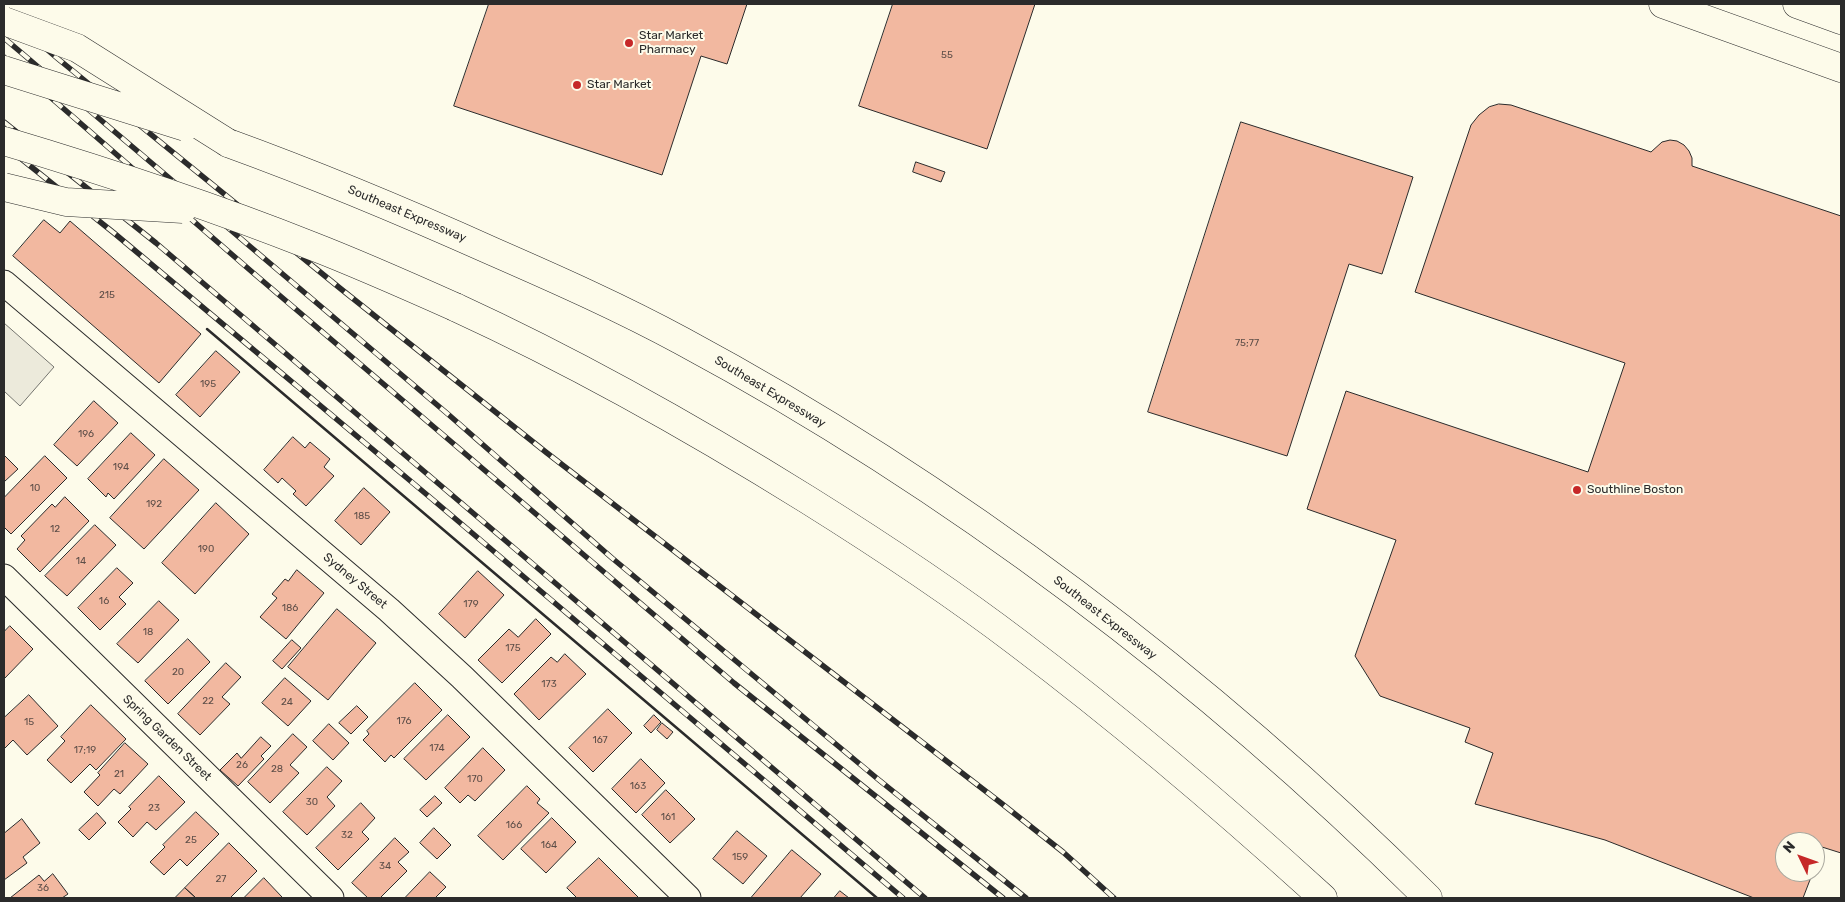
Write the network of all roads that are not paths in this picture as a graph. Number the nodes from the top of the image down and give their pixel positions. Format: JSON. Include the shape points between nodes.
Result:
{"nodes":[{"id":1,"x":1663,"y":4,"type":"edge"},
{"id":2,"x":1797,"y":4,"type":"edge"},
{"id":3,"x":1841,"y":20,"type":"edge"},
{"id":4,"x":4,"y":21,"type":"edge"},
{"id":5,"x":1841,"y":68,"type":"edge"},
{"id":6,"x":4,"y":70,"type":"edge"},
{"id":7,"x":4,"y":141,"type":"edge"},
{"id":8,"x":228,"y":143,"type":"junction"},
{"id":9,"x":4,"y":187,"type":"edge"},
{"id":10,"x":218,"y":211,"type":"junction"},
{"id":11,"x":4,"y":283,"type":"edge"},
{"id":12,"x":4,"y":577,"type":"edge"},
{"id":13,"x":331,"y":898,"type":"edge"},
{"id":14,"x":688,"y":898,"type":"edge"},
{"id":15,"x":1323,"y":898,"type":"edge"},
{"id":16,"x":1428,"y":898,"type":"edge"}],
"edges":[{"from":1,"to":5,"type":"main road"},
{"from":2,"to":3,"type":"main road"},
{"from":4,"to":8,"type":"main road","bridge":true,"via":[[77,48]]},
{"from":6,"to":8,"type":"main road","name":"Southeast Expressway","bridge":true},
{"from":7,"to":10,"type":"main road","bridge":true},
{"from":8,"to":16,"type":"main road","name":"Southeast Expressway","via":[[319,176],[637,317],[724,364],[854,442],[974,521],[1103,615],[1309,786]]},
{"from":9,"to":10,"type":"main road","bridge":true,"via":[[66,202]]},
{"from":10,"to":15,"type":"main road","bridge":true,"via":[[312,246],[504,330],[689,428],[816,505],[1017,642],[1149,746]]},
{"from":11,"to":14,"type":"street","name":"Sydney Street","via":[[418,636]]},
{"from":12,"to":13,"type":"street","name":"Spring Garden Street"}]}
